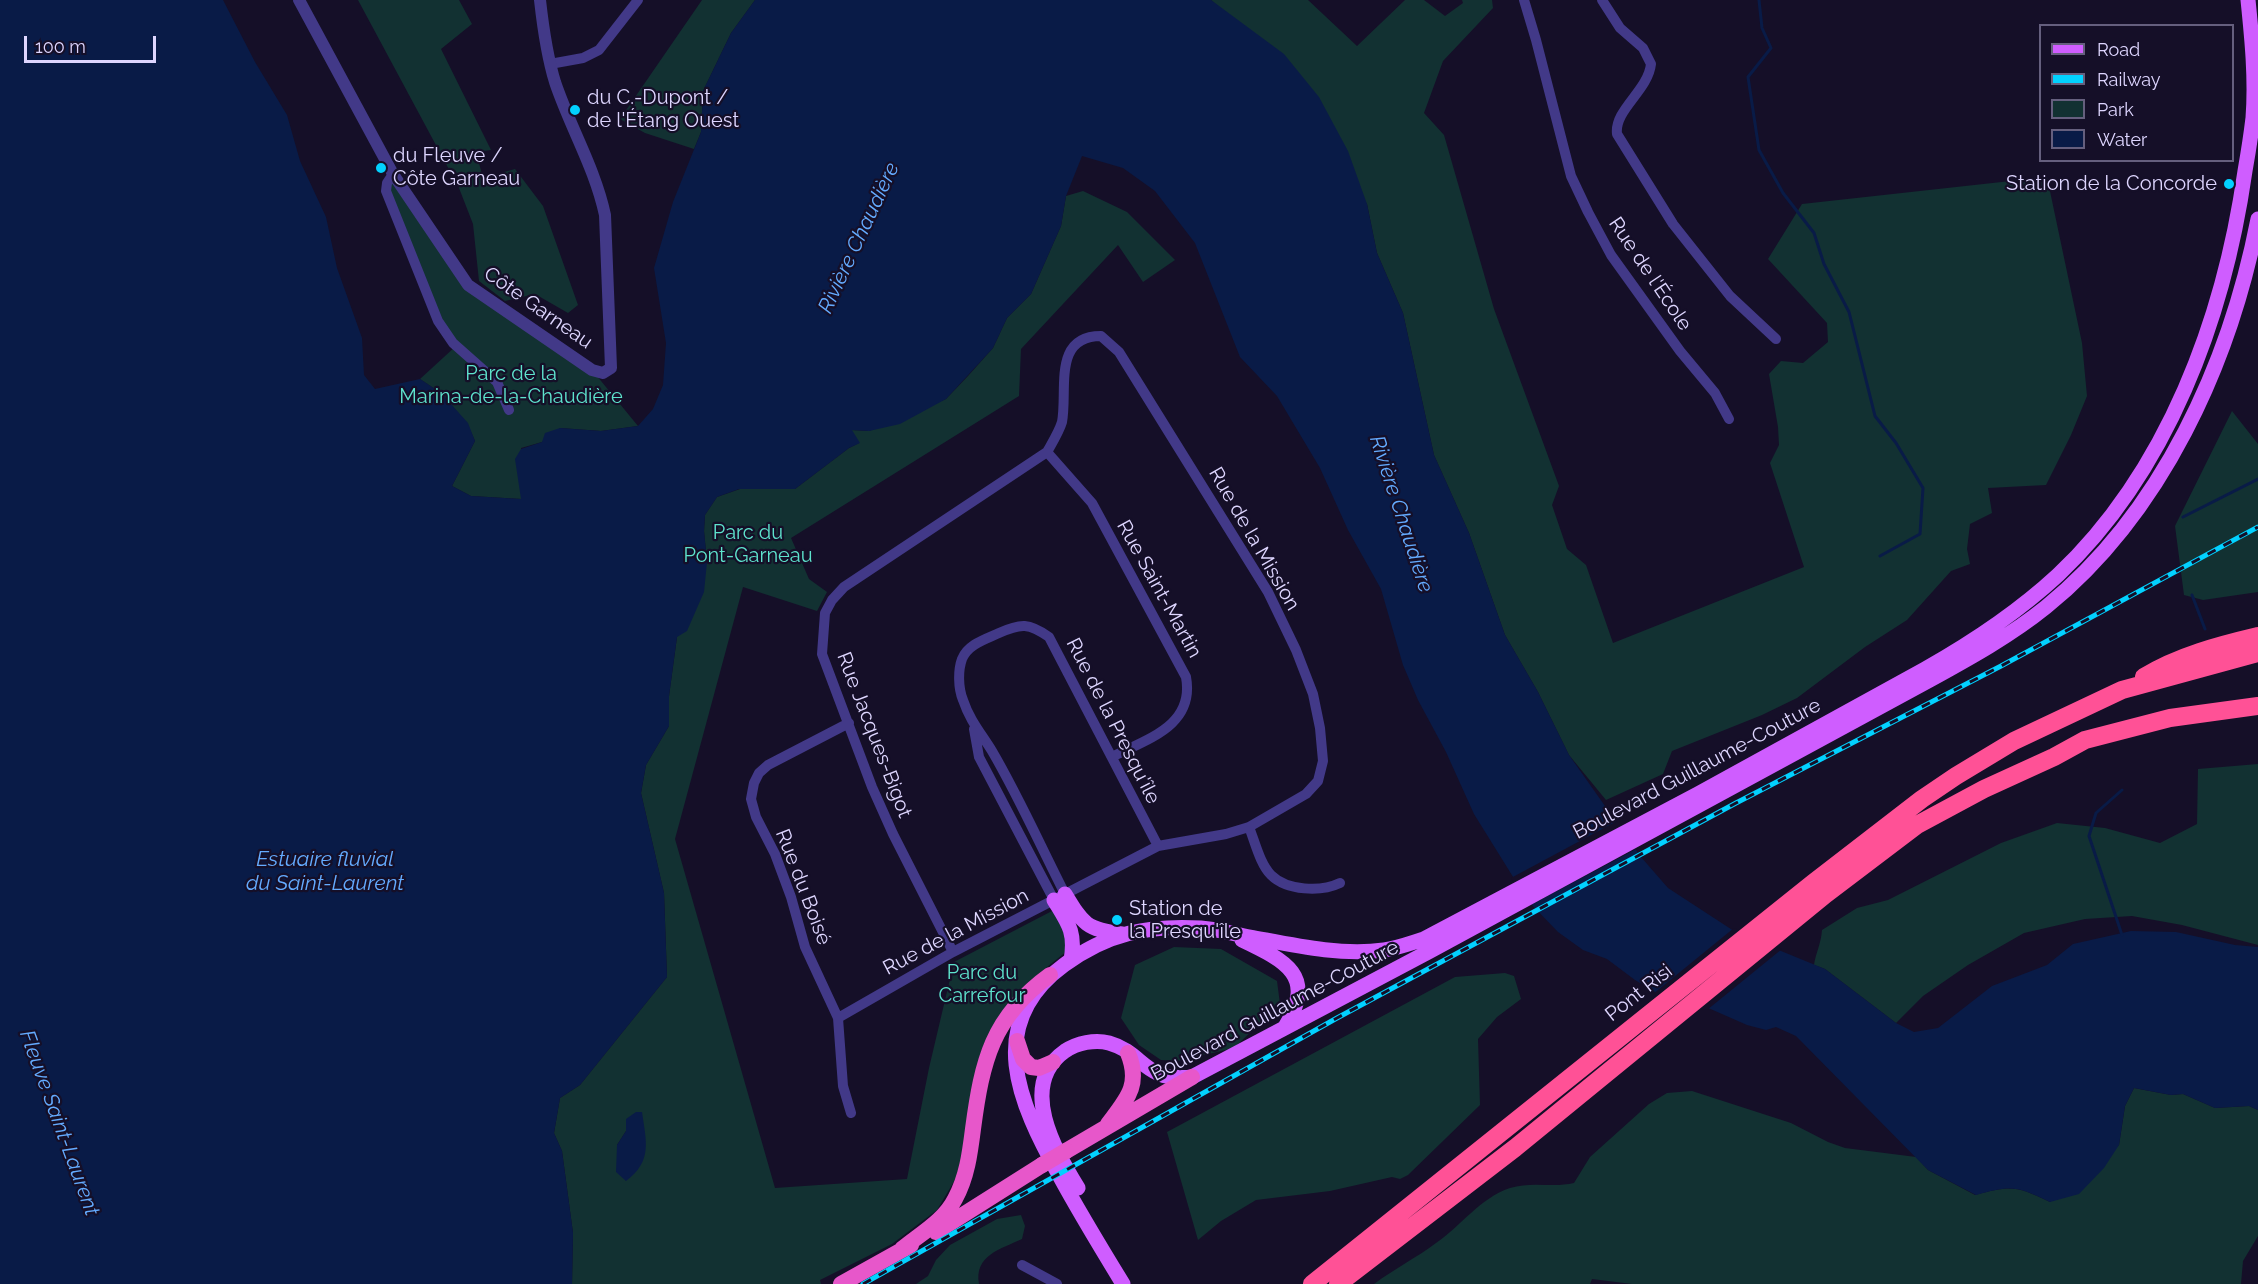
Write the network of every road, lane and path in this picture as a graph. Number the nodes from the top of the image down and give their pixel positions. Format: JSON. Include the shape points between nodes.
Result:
{"nodes":[{"id":1,"x":299,"y":0,"type":"edge"},
{"id":2,"x":540,"y":0,"type":"edge"},
{"id":3,"x":638,"y":0,"type":"edge"},
{"id":4,"x":1524,"y":0,"type":"edge"},
{"id":5,"x":1602,"y":0,"type":"edge"},
{"id":6,"x":2248,"y":0,"type":"edge"},
{"id":7,"x":550,"y":64,"type":"junction"},
{"id":8,"x":2256,"y":119,"type":"edge"},
{"id":9,"x":393,"y":174,"type":"junction"},
{"id":10,"x":2258,"y":219,"type":"edge"},
{"id":11,"x":1776,"y":339,"type":"dead end"},
{"id":12,"x":509,"y":410,"type":"dead end"},
{"id":13,"x":1729,"y":419,"type":"dead end"},
{"id":14,"x":1047,"y":452,"type":"junction"},
{"id":15,"x":2258,"y":636,"type":"edge"},
{"id":16,"x":2258,"y":653,"type":"edge"},
{"id":17,"x":2122,"y":690,"type":"junction"},
{"id":18,"x":2258,"y":706,"type":"edge"},
{"id":19,"x":2258,"y":718,"type":"edge"},
{"id":20,"x":849,"y":723,"type":"junction"},
{"id":21,"x":1112,"y":758,"type":"junction"},
{"id":22,"x":2054,"y":758,"type":"junction"},
{"id":23,"x":1701,"y":799,"type":"junction"},
{"id":24,"x":1249,"y":827,"type":"junction"},
{"id":25,"x":1158,"y":846,"type":"junction"},
{"id":26,"x":1340,"y":883,"type":"dead end"},
{"id":27,"x":1820,"y":889,"type":"junction"},
{"id":28,"x":1060,"y":897,"type":"junction"},
{"id":29,"x":1229,"y":933,"type":"junction"},
{"id":30,"x":1122,"y":934,"type":"junction"},
{"id":31,"x":1427,"y":945,"type":"junction"},
{"id":32,"x":953,"y":952,"type":"junction"},
{"id":33,"x":1071,"y":960,"type":"junction"},
{"id":34,"x":1050,"y":975,"type":"junction"},
{"id":35,"x":838,"y":1018,"type":"junction"},
{"id":36,"x":1284,"y":1029,"type":"junction"},
{"id":37,"x":1017,"y":1041,"type":"junction"},
{"id":38,"x":1128,"y":1053,"type":"junction"},
{"id":39,"x":1053,"y":1062,"type":"junction"},
{"id":40,"x":1192,"y":1077,"type":"junction"},
{"id":41,"x":851,"y":1113,"type":"dead end"},
{"id":42,"x":1103,"y":1129,"type":"junction"},
{"id":43,"x":902,"y":1249,"type":"junction"},
{"id":44,"x":1022,"y":1265,"type":"dead end"},
{"id":45,"x":841,"y":1284,"type":"edge"},
{"id":46,"x":1057,"y":1284,"type":"edge"},
{"id":47,"x":1123,"y":1284,"type":"edge"},
{"id":48,"x":1134,"y":1284,"type":"edge"},
{"id":49,"x":1311,"y":1284,"type":"edge"},
{"id":50,"x":1338,"y":1284,"type":"edge"}],
"edges":[{"from":1,"to":9,"type":"street","name":"Côte Garneau"},
{"from":2,"to":7,"type":"street"},
{"from":3,"to":7,"type":"street","via":[[599,50],[583,58]]},
{"from":4,"to":13,"type":"street","name":"Rue de l'École","via":[[1571,176],[1611,255],[1715,393]]},
{"from":5,"to":11,"type":"street","via":[[1620,28],[1643,48],[1651,64],[1646,82],[1618,121],[1617,134],[1673,224],[1707,269]]},
{"from":6,"to":8,"type":"main road","name":"Boulevard Guillaume-Couture"},
{"from":7,"to":9,"type":"street","name":"Côte Garneau","via":[[600,190],[605,215],[611,357],[608,372],[592,370],[468,285]]},
{"from":8,"to":23,"type":"main road","name":"Boulevard Guillaume-Couture","via":[[2221,290],[2199,354],[2151,454],[2100,527],[2059,574],[1993,628]]},
{"from":9,"to":12,"type":"street","via":[[386,191],[438,321],[453,343],[497,382]]},
{"from":10,"to":23,"type":"main road","name":"Boulevard Guillaume-Couture","via":[[2230,328],[2194,417],[2123,528],[2076,579],[2046,607],[1969,659]]},
{"from":14,"to":20,"type":"street","name":"Rue Jacques-Bigot","via":[[844,587],[832,600],[825,613],[822,654]]},
{"from":14,"to":21,"type":"street","name":"Rue Saint-Martin","via":[[1092,503],[1186,677],[1189,690],[1178,718]]},
{"from":14,"to":24,"type":"street","name":"Rue de la Mission","via":[[1061,424],[1068,353],[1075,343],[1089,336],[1101,336],[1119,352],[1268,592],[1313,694],[1323,761],[1318,781],[1306,794]]},
{"from":15,"to":17,"type":"highway","via":[[2160,667]]},
{"from":16,"to":17,"type":"highway"},
{"from":17,"to":27,"type":"highway","via":[[1989,754],[1922,799]]},
{"from":18,"to":22,"type":"highway","via":[[2132,726],[2085,740]]},
{"from":19,"to":22,"type":"highway","via":[[2186,725]]},
{"from":20,"to":32,"type":"street","name":"Rue Jacques-Bigot","via":[[892,834]]},
{"from":20,"to":35,"type":"street","name":"Rue du Boisé","via":[[768,765],[759,773],[751,799],[791,897],[805,947]]},
{"from":21,"to":25,"type":"street","name":"Rue de la Presqu'île"},
{"from":21,"to":28,"type":"street","name":"Rue de la Presqu'île","via":[[1049,637],[1034,627],[1013,627],[972,646],[963,658],[961,697],[974,726],[979,757]]},
{"from":22,"to":27,"type":"highway","via":[[1917,825]]},
{"from":23,"to":31,"type":"main road","name":"Boulevard Guillaume-Couture"},
{"from":24,"to":25,"type":"street","name":"Rue de la Mission"},
{"from":24,"to":26,"type":"street","via":[[1272,876],[1311,889]]},
{"from":25,"to":28,"type":"street","name":"Rue de la Mission"},
{"from":27,"to":49,"type":"highway","name":"Pont Risi","via":[[1494,1137]]},
{"from":27,"to":50,"type":"highway","name":"Pont Risi","via":[[1515,1148]]},
{"from":28,"to":30,"type":"main road","via":[[1093,928]]},
{"from":28,"to":32,"type":"street","name":"Rue de la Mission"},
{"from":28,"to":33,"type":"main road","via":[[1074,942]]},
{"from":29,"to":30,"type":"main road","name":"Boulevard Guillaume-Couture","via":[[1176,927]]},
{"from":29,"to":31,"type":"main road","name":"Boulevard Guillaume-Couture","via":[[1337,951]]},
{"from":29,"to":36,"type":"main road","via":[[1282,962],[1294,975],[1299,1000]]},
{"from":30,"to":33,"type":"main road","name":"Boulevard Guillaume-Couture"},
{"from":31,"to":36,"type":"main road","name":"Boulevard Guillaume-Couture"},
{"from":32,"to":35,"type":"street","name":"Rue de la Mission"},
{"from":33,"to":34,"type":"main road","name":"Boulevard Guillaume-Couture"},
{"from":34,"to":37,"type":"main road","via":[[1023,1012]]},
{"from":34,"to":43,"type":"highway","name":"Boulevard Guillaume-Couture","via":[[1017,1003],[991,1044],[978,1089],[964,1179],[954,1201],[944,1216]]},
{"from":35,"to":41,"type":"street","name":"Rue du Boisé","via":[[843,1086]]},
{"from":36,"to":40,"type":"main road","name":"Boulevard Guillaume-Couture"},
{"from":37,"to":39,"type":"highway","via":[[1023,1059],[1031,1067]]},
{"from":37,"to":47,"type":"main road","via":[[1018,1083],[1036,1133]]},
{"from":38,"to":39,"type":"main road","via":[[1108,1042],[1090,1042],[1070,1048]]},
{"from":38,"to":40,"type":"main road","via":[[1160,1075]]},
{"from":38,"to":42,"type":"highway","via":[[1134,1082],[1130,1094]]},
{"from":39,"to":48,"type":"main road","via":[[1044,1076],[1043,1115],[1075,1184]]},
{"from":40,"to":42,"type":"highway","name":"Boulevard Guillaume-Couture"},
{"from":42,"to":43,"type":"highway","name":"Boulevard Guillaume-Couture","bridge":true},
{"from":43,"to":45,"type":"highway","name":"Boulevard Guillaume-Couture"},
{"from":44,"to":46,"type":"street"}]}
